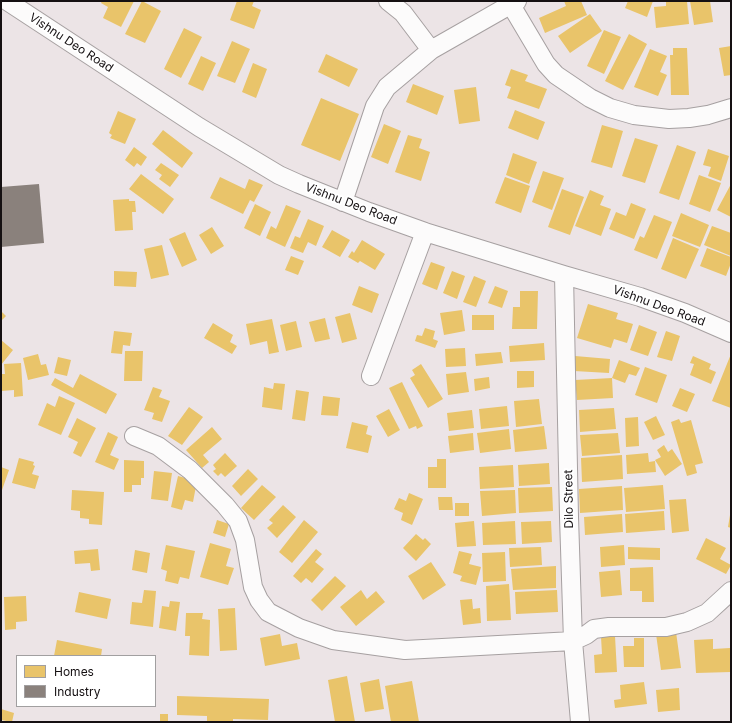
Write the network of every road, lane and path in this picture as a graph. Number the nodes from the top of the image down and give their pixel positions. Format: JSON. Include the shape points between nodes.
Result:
{"nodes":[{"id":1,"x":7,"y":1,"type":"edge"},
{"id":2,"x":388,"y":1,"type":"edge"},
{"id":3,"x":514,"y":3,"type":"edge"},
{"id":4,"x":431,"y":50,"type":"junction"},
{"id":5,"x":731,"y":108,"type":"edge"},
{"id":6,"x":342,"y":202,"type":"junction"},
{"id":7,"x":425,"y":232,"type":"junction"},
{"id":8,"x":564,"y":275,"type":"junction"},
{"id":9,"x":731,"y":333,"type":"edge"},
{"id":10,"x":371,"y":376,"type":"dead end"},
{"id":11,"x":134,"y":436,"type":"dead end"},
{"id":12,"x":731,"y":591,"type":"edge"},
{"id":13,"x":573,"y":641,"type":"junction"},
{"id":14,"x":580,"y":722,"type":"edge"}],
"edges":[{"from":1,"to":6,"type":"street","name":"Vishnu Deo Road","via":[[248,157],[279,175]]},
{"from":2,"to":4,"type":"street","via":[[403,13]]},
{"from":3,"to":4,"type":"street"},
{"from":3,"to":5,"type":"street","via":[[546,64],[556,75],[610,108],[634,115],[690,118]]},
{"from":4,"to":6,"type":"street","via":[[387,86],[376,106]]},
{"from":6,"to":7,"type":"street","name":"Vishnu Deo Road"},
{"from":7,"to":8,"type":"street","name":"Vishnu Deo Road"},
{"from":7,"to":10,"type":"street"},
{"from":8,"to":9,"type":"street","name":"Vishnu Deo Road","via":[[640,297]]},
{"from":8,"to":13,"type":"street","name":"Dilo Street"},
{"from":11,"to":13,"type":"street","via":[[158,446],[226,505],[238,521],[245,540],[253,587],[259,600],[268,612],[299,628],[333,640],[405,650]]},
{"from":12,"to":13,"type":"street","via":[[707,613],[687,622],[666,627],[594,629]]},
{"from":13,"to":14,"type":"street","name":"Dilo Street"}]}
